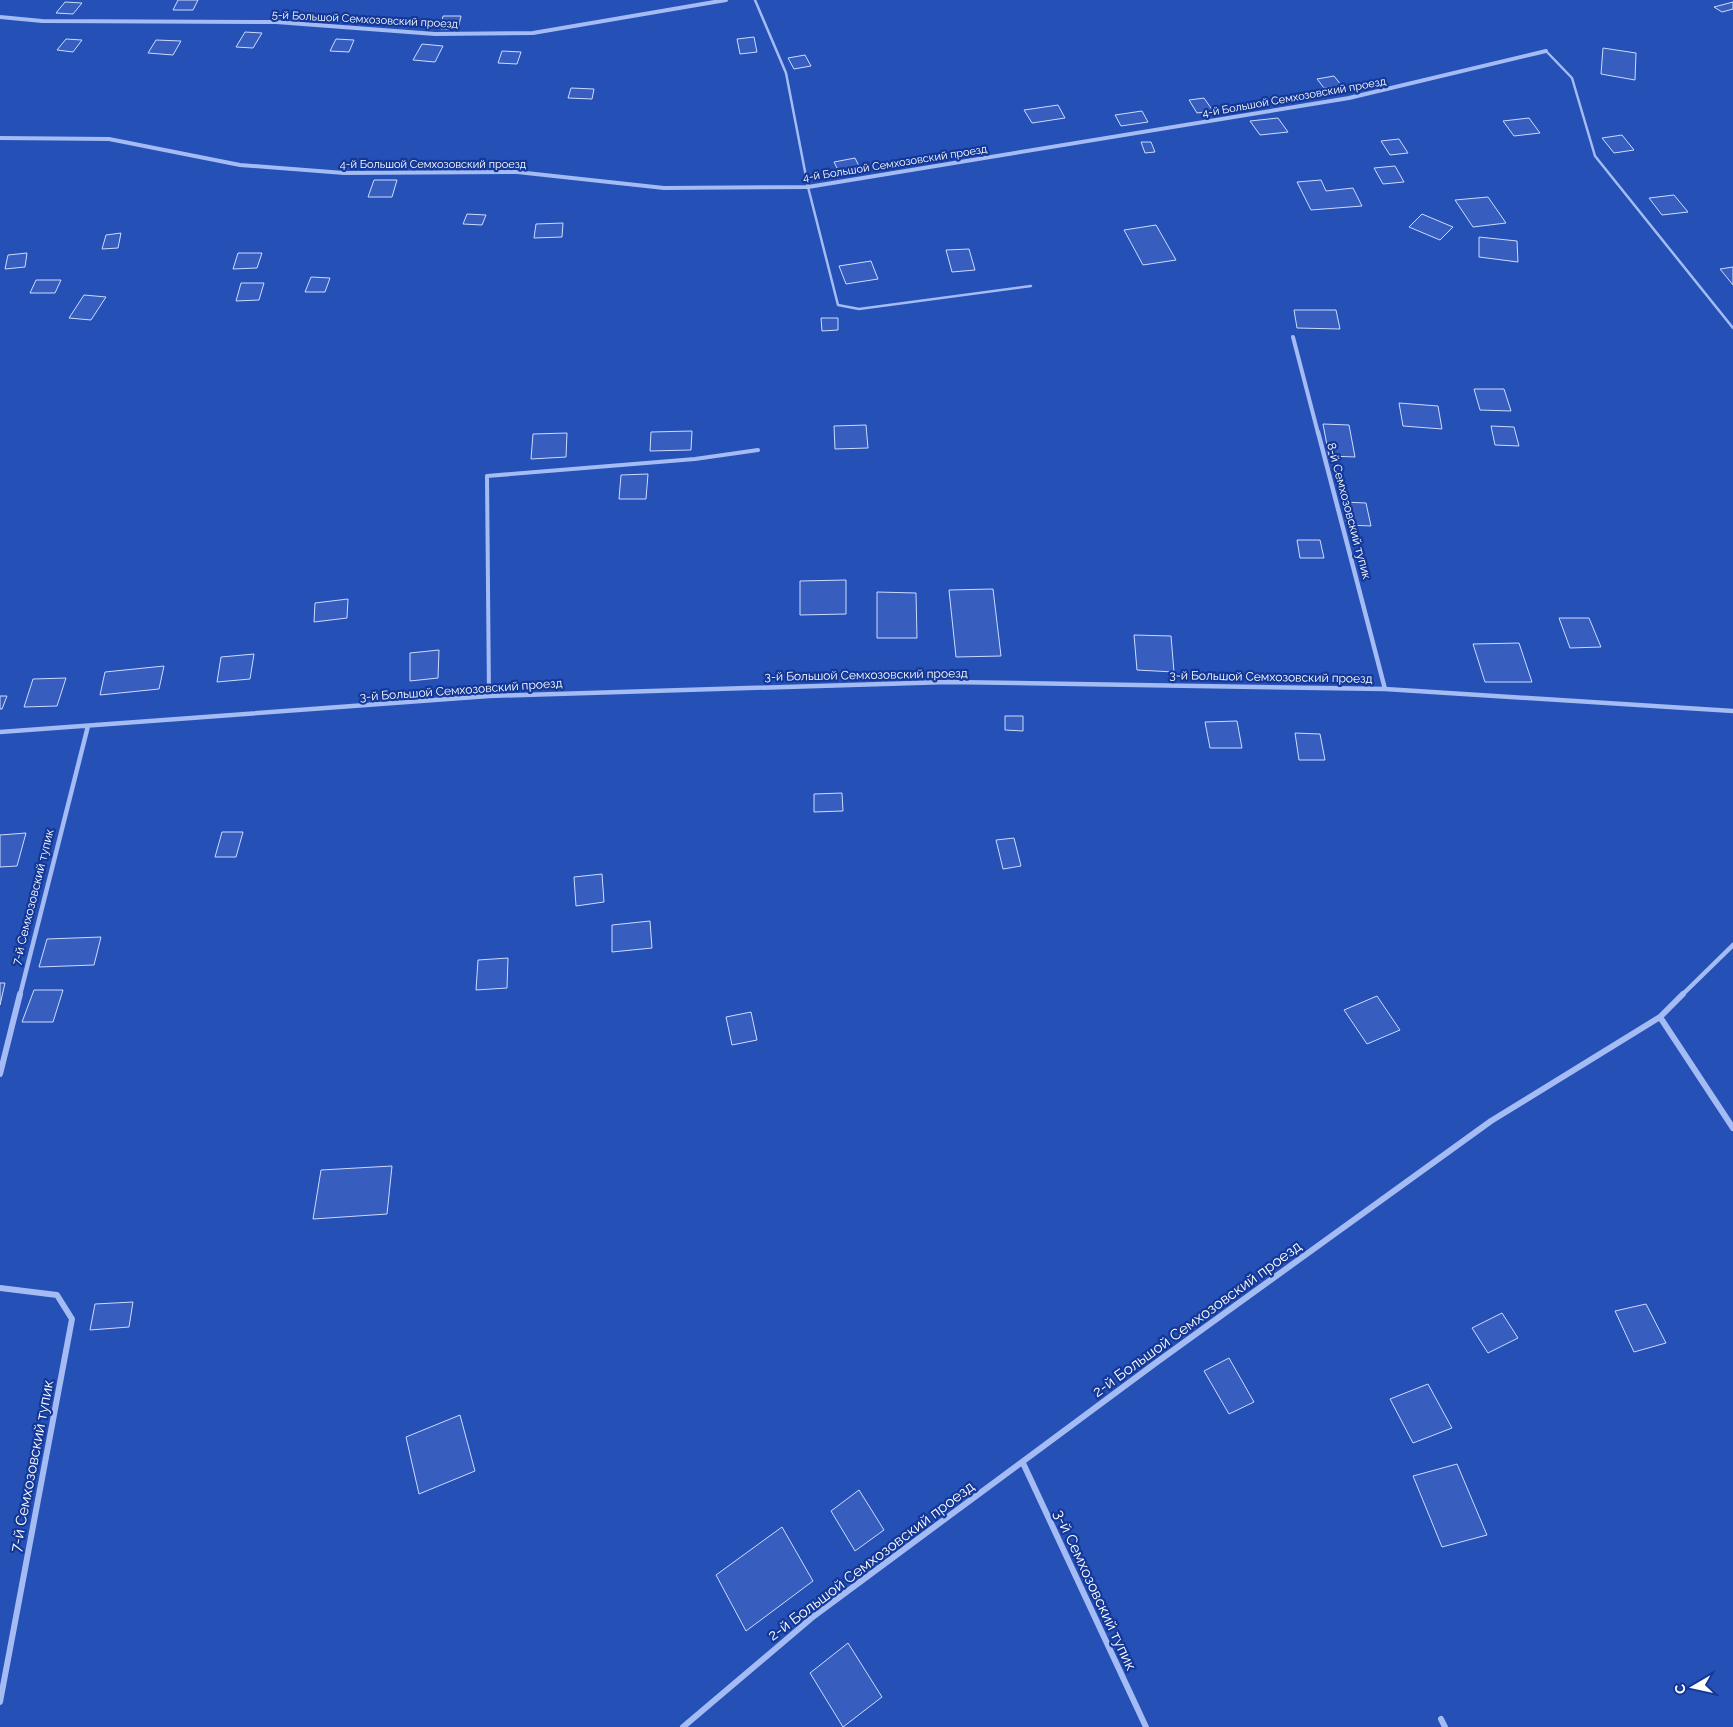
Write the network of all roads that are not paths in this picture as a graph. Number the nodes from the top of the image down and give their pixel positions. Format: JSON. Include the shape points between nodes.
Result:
{"nodes":[{"id":1,"x":726,"y":0,"type":"edge"},
{"id":2,"x":755,"y":0,"type":"edge"},
{"id":3,"x":0,"y":16,"type":"edge"},
{"id":4,"x":1546,"y":51,"type":"joint"},
{"id":5,"x":0,"y":138,"type":"edge"},
{"id":6,"x":808,"y":187,"type":"junction"},
{"id":7,"x":1031,"y":286,"type":"dead end"},
{"id":8,"x":1733,"y":328,"type":"edge"},
{"id":9,"x":1293,"y":337,"type":"dead end"},
{"id":10,"x":758,"y":450,"type":"dead end"},
{"id":11,"x":1385,"y":689,"type":"junction"},
{"id":12,"x":489,"y":696,"type":"junction"},
{"id":13,"x":1733,"y":711,"type":"edge"},
{"id":14,"x":88,"y":726,"type":"junction"},
{"id":15,"x":0,"y":732,"type":"edge"},
{"id":16,"x":1733,"y":945,"type":"edge"},
{"id":17,"x":1660,"y":1017,"type":"junction"},
{"id":18,"x":0,"y":1074,"type":"edge"},
{"id":19,"x":1733,"y":1128,"type":"edge"},
{"id":20,"x":0,"y":1288,"type":"edge"},
{"id":21,"x":1023,"y":1463,"type":"junction"},
{"id":22,"x":0,"y":1702,"type":"edge"},
{"id":23,"x":1441,"y":1720,"type":"dead end"},
{"id":24,"x":683,"y":1727,"type":"edge"},
{"id":25,"x":1146,"y":1727,"type":"edge"},
{"id":26,"x":1445,"y":1727,"type":"edge"}],
"edges":[{"from":1,"to":3,"type":"street","name":"5-й Большой Семхозовский проезд","via":[[533,33],[435,34],[276,22],[42,21]]},
{"from":2,"to":6,"type":"lane","via":[[786,73]]},
{"from":4,"to":6,"type":"street","name":"4-й Большой Семхозовский проезд","via":[[1349,98]]},
{"from":4,"to":8,"type":"lane","via":[[1572,78],[1595,156]]},
{"from":5,"to":6,"type":"street","name":"4-й Большой Семхозовский проезд","via":[[109,139],[240,165],[344,173],[517,172],[664,188]]},
{"from":6,"to":7,"type":"lane","via":[[838,305],[859,309]]},
{"from":9,"to":11,"type":"street","name":"8-й Семхозовский тупик"},
{"from":10,"to":12,"type":"lane","via":[[695,459],[486,476]]},
{"from":11,"to":12,"type":"street","name":"3-й Большой Семхозовский проезд","via":[[948,682]]},
{"from":11,"to":13,"type":"street","name":"3-й Большой Семхозовский проезд"},
{"from":12,"to":14,"type":"street","name":"3-й Большой Семхозовский проезд"},
{"from":14,"to":15,"type":"street","name":"3-й Большой Семхозовский проезд"},
{"from":14,"to":18,"type":"street","name":"7-й Семхозовский тупик"},
{"from":16,"to":17,"type":"street","name":"2-й Большой Семхозовский проезд"},
{"from":17,"to":19,"type":"street"},
{"from":17,"to":21,"type":"street","name":"2-й Большой Семхозовский проезд","via":[[1491,1121]]},
{"from":20,"to":22,"type":"street","name":"7-й Семхозовский тупик","via":[[57,1295],[72,1319]]},
{"from":21,"to":24,"type":"street","name":"2-й Большой Семхозовский проезд","via":[[814,1616]]},
{"from":21,"to":25,"type":"street","name":"3-й Семхозовский тупик"},
{"from":23,"to":26,"type":"street"}]}
